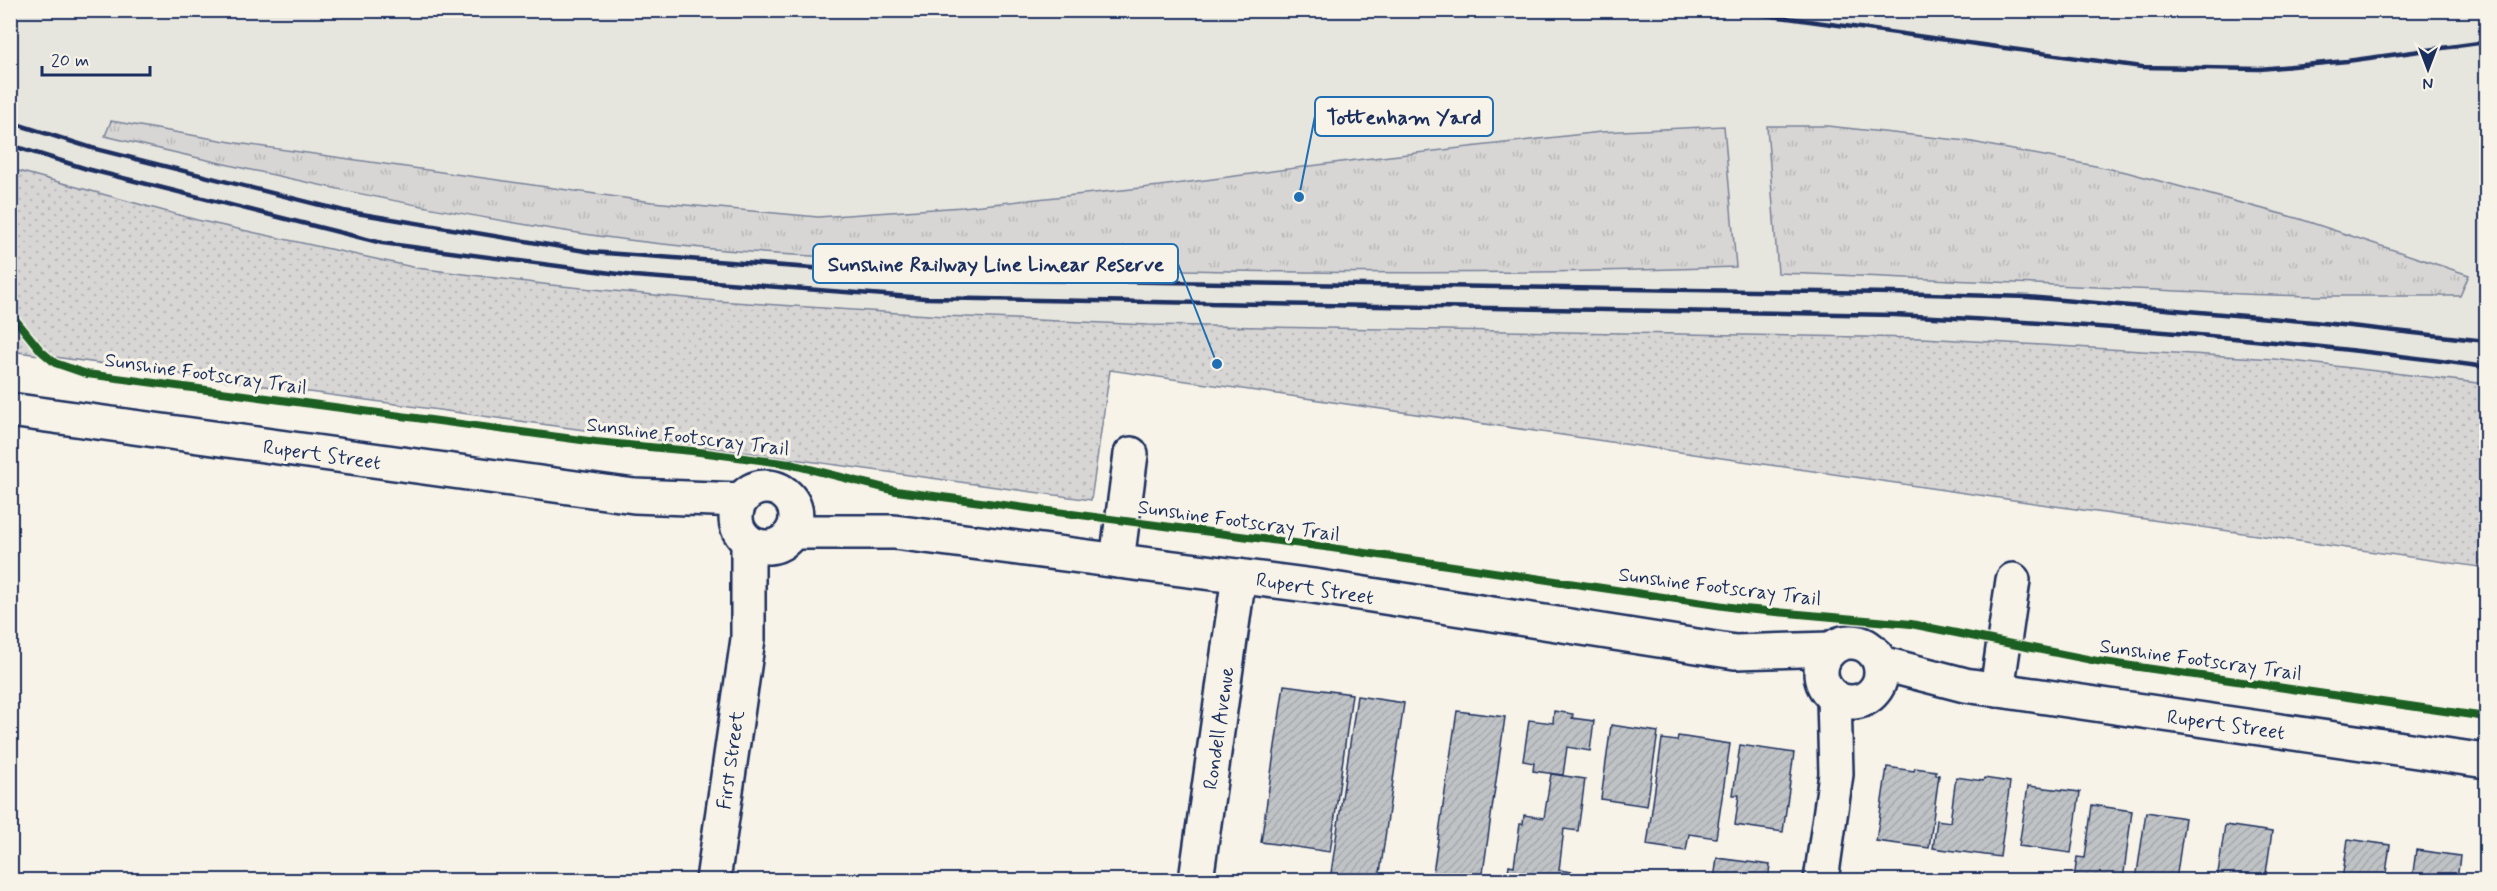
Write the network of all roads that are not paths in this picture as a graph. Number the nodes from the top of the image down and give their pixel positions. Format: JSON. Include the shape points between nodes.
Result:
{"nodes":[{"id":1,"x":10,"y":410,"type":"edge"},
{"id":2,"x":1131,"y":454,"type":"dead end"},
{"id":3,"x":765,"y":525,"type":"junction"},
{"id":4,"x":1117,"y":561,"type":"junction"},
{"id":5,"x":1239,"y":576,"type":"junction"},
{"id":6,"x":2013,"y":580,"type":"dead end"},
{"id":7,"x":1831,"y":649,"type":"junction"},
{"id":8,"x":1735,"y":652,"type":"junction"},
{"id":9,"x":1855,"y":686,"type":"junction"},
{"id":10,"x":1997,"y":690,"type":"junction"},
{"id":11,"x":2487,"y":761,"type":"edge"},
{"id":12,"x":713,"y":880,"type":"edge"},
{"id":13,"x":1196,"y":880,"type":"edge"},
{"id":14,"x":1821,"y":880,"type":"edge"}],
"edges":[{"from":1,"to":3,"type":"street","name":"Rupert Street","via":[[634,496]]},
{"from":2,"to":4,"type":"street"},
{"from":3,"to":4,"type":"street","name":"Rupert Street","via":[[894,532]]},
{"from":3,"to":12,"type":"street","name":"First Street"},
{"from":4,"to":5,"type":"street","name":"Rupert Street"},
{"from":5,"to":8,"type":"street","name":"Rupert Street"},
{"from":5,"to":13,"type":"street","name":"Rondell Avenue"},
{"from":6,"to":10,"type":"street"},
{"from":7,"to":8,"type":"street","name":"Rupert Street"},
{"from":7,"to":9,"type":"street","via":[[1821,666],[1821,676]]},
{"from":7,"to":9,"type":"street","name":"Rupert Street","via":[[1849,642],[1859,643],[1876,654]]},
{"from":8,"to":9,"type":"street","name":"Rupert Street"},
{"from":9,"to":10,"type":"street","name":"Rupert Street","via":[[1965,685]]},
{"from":9,"to":14,"type":"street","via":[[1836,774]]},
{"from":10,"to":11,"type":"street","name":"Rupert Street"}]}
